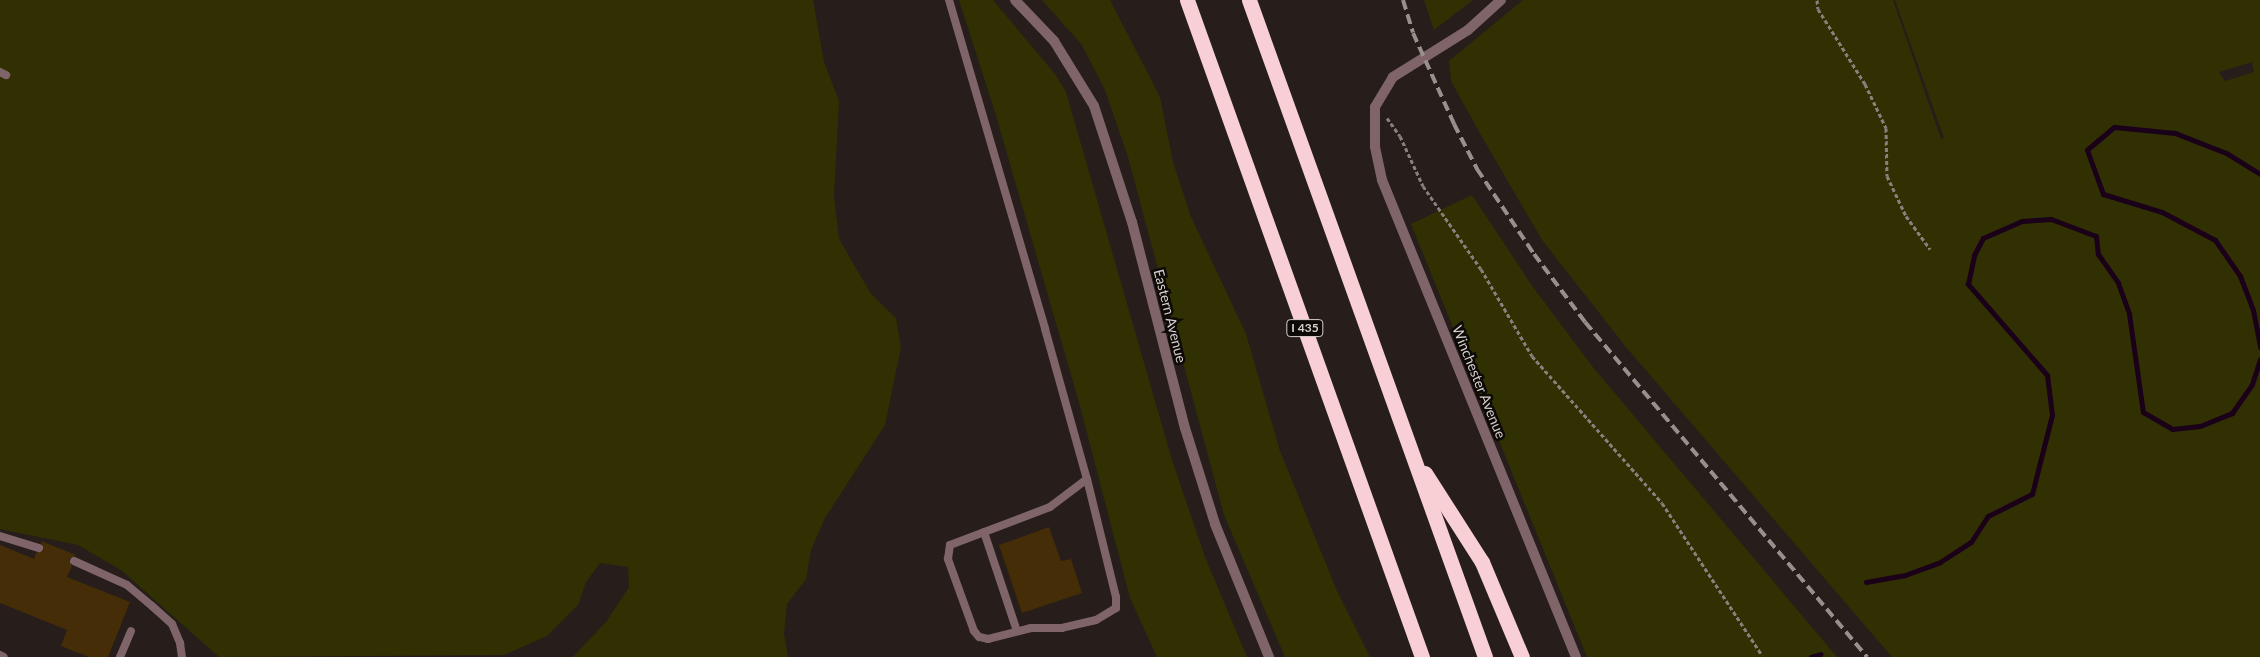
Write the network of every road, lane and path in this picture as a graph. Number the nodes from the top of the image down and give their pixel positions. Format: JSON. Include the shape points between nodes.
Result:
{"nodes":[{"id":1,"x":949,"y":0,"type":"edge"},
{"id":2,"x":1015,"y":0,"type":"edge"},
{"id":3,"x":1187,"y":0,"type":"edge"},
{"id":4,"x":1250,"y":0,"type":"edge"},
{"id":5,"x":1501,"y":0,"type":"edge"},
{"id":6,"x":1817,"y":0,"type":"edge"},
{"id":7,"x":1376,"y":108,"type":"junction"},
{"id":8,"x":1930,"y":249,"type":"dead end"},
{"id":9,"x":1410,"y":448,"type":"junction"},
{"id":10,"x":1087,"y":479,"type":"junction"},
{"id":11,"x":984,"y":532,"type":"junction"},
{"id":12,"x":0,"y":536,"type":"edge"},
{"id":13,"x":39,"y":548,"type":"dead end"},
{"id":14,"x":74,"y":560,"type":"dead end"},
{"id":15,"x":131,"y":631,"type":"dead end"},
{"id":16,"x":1017,"y":631,"type":"junction"},
{"id":17,"x":0,"y":655,"type":"edge"},
{"id":18,"x":1762,"y":655,"type":"dead end"},
{"id":19,"x":4,"y":657,"type":"edge"},
{"id":20,"x":120,"y":657,"type":"edge"},
{"id":21,"x":182,"y":657,"type":"edge"},
{"id":22,"x":1269,"y":657,"type":"edge"},
{"id":23,"x":1422,"y":657,"type":"edge"},
{"id":24,"x":1485,"y":657,"type":"edge"},
{"id":25,"x":1522,"y":657,"type":"edge"},
{"id":26,"x":1576,"y":657,"type":"edge"}],
"edges":[{"from":1,"to":10,"type":"lane"},
{"from":2,"to":22,"type":"street","name":"Eastern Avenue","via":[[1054,40],[1094,106],[1132,222],[1185,428],[1215,524]]},
{"from":3,"to":23,"type":"highway","number":"I 435"},
{"from":4,"to":9,"type":"highway"},
{"from":5,"to":7,"type":"street","via":[[1468,30],[1393,78]]},
{"from":6,"to":8,"type":"path","via":[[1818,9],[1864,84],[1886,128],[1887,176],[1906,216]]},
{"from":7,"to":18,"type":"path","via":[[1400,136],[1423,186],[1481,269],[1532,356],[1662,503]]},
{"from":7,"to":26,"type":"street","name":"Winchester Avenue","via":[[1375,147],[1382,180]]},
{"from":9,"to":24,"type":"highway"},
{"from":9,"to":25,"type":"highway","via":[[1482,562]]},
{"from":10,"to":11,"type":"lane","via":[[1050,507]]},
{"from":10,"to":16,"type":"lane","via":[[1116,608],[1096,620],[1062,628]]},
{"from":11,"to":16,"type":"lane"},
{"from":11,"to":16,"type":"lane","via":[[950,545],[948,559],[979,637],[988,639]]},
{"from":12,"to":13,"type":"lane"},
{"from":14,"to":21,"type":"lane","via":[[127,585],[152,606],[172,624]]},
{"from":15,"to":20,"type":"lane"},
{"from":17,"to":19,"type":"lane"}]}
